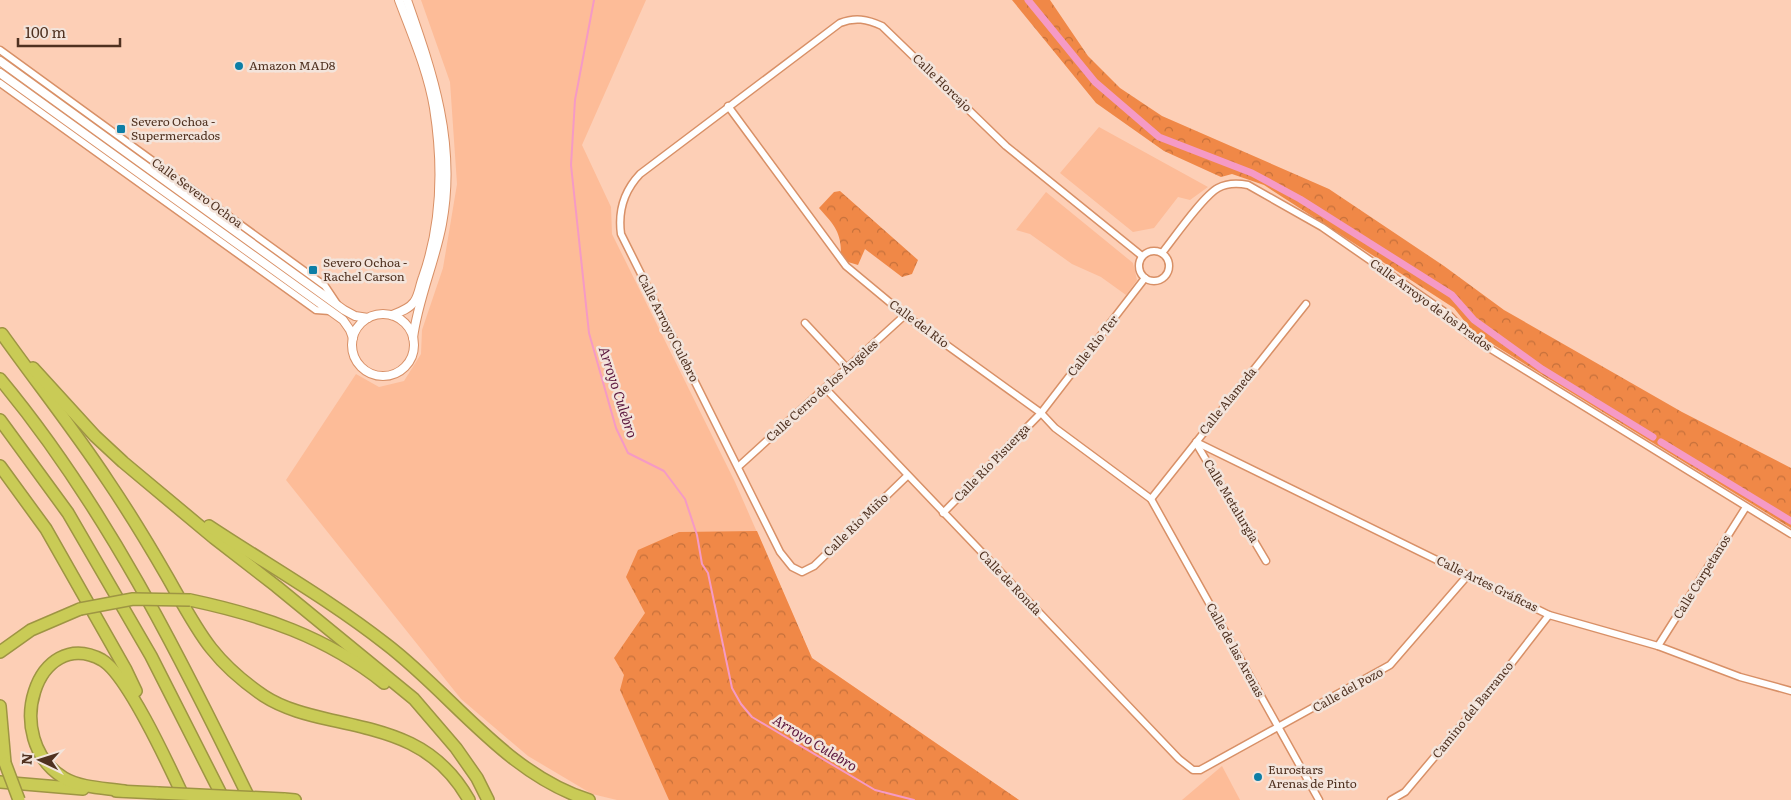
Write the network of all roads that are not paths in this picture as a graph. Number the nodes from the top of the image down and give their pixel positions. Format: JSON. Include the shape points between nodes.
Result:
{"nodes":[{"id":1,"x":399,"y":0,"type":"edge"},
{"id":2,"x":407,"y":0,"type":"edge"},
{"id":3,"x":0,"y":50,"type":"edge"},
{"id":4,"x":0,"y":61,"type":"edge"},
{"id":5,"x":0,"y":73,"type":"edge"},
{"id":6,"x":0,"y":83,"type":"edge"},
{"id":7,"x":728,"y":106,"type":"junction"},
{"id":8,"x":1162,"y":253,"type":"junction"},
{"id":9,"x":1142,"y":256,"type":"junction"},
{"id":10,"x":1145,"y":278,"type":"junction"},
{"id":11,"x":1306,"y":304,"type":"dead end"},
{"id":12,"x":339,"y":307,"type":"junction"},
{"id":13,"x":330,"y":311,"type":"junction"},
{"id":14,"x":392,"y":315,"type":"junction"},
{"id":15,"x":905,"y":315,"type":"junction"},
{"id":16,"x":368,"y":318,"type":"junction"},
{"id":17,"x":805,"y":324,"type":"dead end"},
{"id":18,"x":1,"y":333,"type":"edge"},
{"id":19,"x":353,"y":338,"type":"junction"},
{"id":20,"x":413,"y":338,"type":"junction"},
{"id":21,"x":848,"y":368,"type":"junction"},
{"id":22,"x":0,"y":379,"type":"edge"},
{"id":23,"x":825,"y":388,"type":"junction"},
{"id":24,"x":1041,"y":413,"type":"junction"},
{"id":25,"x":0,"y":420,"type":"edge"},
{"id":26,"x":1196,"y":442,"type":"junction"},
{"id":27,"x":0,"y":466,"type":"edge"},
{"id":28,"x":738,"y":467,"type":"junction"},
{"id":29,"x":907,"y":476,"type":"junction"},
{"id":30,"x":164,"y":496,"type":"junction"},
{"id":31,"x":1151,"y":499,"type":"junction"},
{"id":32,"x":1746,"y":507,"type":"junction"},
{"id":33,"x":943,"y":514,"type":"junction"},
{"id":34,"x":1791,"y":534,"type":"edge"},
{"id":35,"x":1266,"y":561,"type":"dead end"},
{"id":36,"x":802,"y":572,"type":"joint"},
{"id":37,"x":1468,"y":575,"type":"junction"},
{"id":38,"x":1549,"y":614,"type":"junction"},
{"id":39,"x":1658,"y":646,"type":"junction"},
{"id":40,"x":0,"y":652,"type":"edge"},
{"id":41,"x":1790,"y":690,"type":"edge"},
{"id":42,"x":0,"y":706,"type":"edge"},
{"id":43,"x":1279,"y":728,"type":"junction"},
{"id":44,"x":456,"y":748,"type":"junction"},
{"id":45,"x":1200,"y":770,"type":"joint"},
{"id":46,"x":0,"y":782,"type":"edge"},
{"id":47,"x":178,"y":784,"type":"junction"},
{"id":48,"x":124,"y":792,"type":"junction"},
{"id":49,"x":284,"y":799,"type":"edge"},
{"id":50,"x":19,"y":800,"type":"edge"},
{"id":51,"x":186,"y":800,"type":"edge"},
{"id":52,"x":224,"y":800,"type":"edge"},
{"id":53,"x":250,"y":800,"type":"edge"},
{"id":54,"x":295,"y":800,"type":"edge"},
{"id":55,"x":469,"y":800,"type":"edge"},
{"id":56,"x":488,"y":800,"type":"edge"},
{"id":57,"x":589,"y":800,"type":"edge"},
{"id":58,"x":1320,"y":800,"type":"edge"},
{"id":59,"x":1391,"y":800,"type":"edge"}],
"edges":[{"from":1,"to":14,"type":"street","via":[[434,107],[440,181],[436,226],[414,302],[404,311]]},
{"from":2,"to":20,"type":"street","via":[[433,75],[446,148],[447,178],[443,222],[435,259],[415,319]]},
{"from":3,"to":12,"type":"street","name":"Calle Severo Ochoa","via":[[325,286]]},
{"from":4,"to":12,"type":"street","name":"Calle Severo Ochoa"},
{"from":5,"to":13,"type":"street","name":"Calle Severo Ochoa"},
{"from":6,"to":13,"type":"street","name":"Calle Severo Ochoa","via":[[316,310]]},
{"from":7,"to":9,"type":"street","name":"Calle Horcajo","via":[[840,23],[849,19],[872,21],[908,49],[1006,146]]},
{"from":7,"to":15,"type":"street","name":"Calle del Río","via":[[846,266]]},
{"from":7,"to":28,"type":"street","name":"Calle Arroyo Culebro","via":[[640,174],[628,190],[619,219],[621,234]]},
{"from":8,"to":9,"type":"street","via":[[1154,250]]},
{"from":8,"to":10,"type":"street","via":[[1169,265],[1166,274],[1159,280]]},
{"from":8,"to":32,"type":"street","name":"Calle Arroyo de los Prados","via":[[1211,193],[1229,185],[1248,185],[1322,227],[1449,316],[1468,335]]},
{"from":9,"to":10,"type":"street","via":[[1140,270]]},
{"from":10,"to":24,"type":"street","name":"Calle Río Ter"},
{"from":11,"to":26,"type":"street","name":"Calle Alameda"},
{"from":12,"to":16,"type":"street","name":"Calle Severo Ochoa"},
{"from":13,"to":19,"type":"street","name":"Calle Severo Ochoa","via":[[343,320]]},
{"from":14,"to":16,"type":"street"},
{"from":14,"to":20,"type":"street","via":[[402,320]]},
{"from":15,"to":21,"type":"street","name":"Calle Cerro de los Ángeles"},
{"from":15,"to":24,"type":"street","name":"Calle del Río"},
{"from":16,"to":19,"type":"street","via":[[358,327]]},
{"from":17,"to":21,"type":"street"},
{"from":18,"to":30,"type":"highway","via":[[95,436]]},
{"from":18,"to":55,"type":"highway","via":[[108,480],[189,618],[209,648],[230,671],[266,697],[290,708],[375,730],[424,749],[454,776]]},
{"from":19,"to":20,"type":"street","via":[[353,353],[361,367],[382,376],[398,373],[410,362],[414,352]]},
{"from":21,"to":23,"type":"street","name":"Calle Cerro de los Ángeles"},
{"from":22,"to":53,"type":"highway","via":[[43,435],[119,551],[200,699]]},
{"from":23,"to":28,"type":"street","name":"Calle Cerro de los Ángeles"},
{"from":23,"to":29,"type":"street","name":"Calle de Ronda"},
{"from":24,"to":31,"type":"street","name":"Calle del Río","via":[[1055,428]]},
{"from":24,"to":33,"type":"street","name":"Calle Río Pisuerga"},
{"from":25,"to":52,"type":"highway","via":[[68,514],[151,656]]},
{"from":26,"to":31,"type":"street","name":"Calle Alameda"},
{"from":26,"to":35,"type":"street","name":"Calle Metalurgia"},
{"from":26,"to":37,"type":"street","name":"Calle Artes Gráficas"},
{"from":27,"to":47,"type":"highway","via":[[46,529],[126,670]]},
{"from":28,"to":36,"type":"street","name":"Calle Arroyo Culebro","via":[[780,552],[792,567]]},
{"from":29,"to":33,"type":"street","name":"Calle de Ronda"},
{"from":29,"to":36,"type":"street","name":"Calle Río Miño","via":[[814,566]]},
{"from":30,"to":44,"type":"highway","via":[[414,699]]},
{"from":30,"to":57,"type":"highway","via":[[387,644],[493,740],[544,781]]},
{"from":31,"to":43,"type":"street","name":"Calle de las Arenas"},
{"from":32,"to":34,"type":"street","name":"Calle Arroyo de los Prados"},
{"from":32,"to":39,"type":"street","name":"Calle Carpetanos"},
{"from":33,"to":45,"type":"street","name":"Calle de Ronda","via":[[1179,759],[1193,770]]},
{"from":37,"to":38,"type":"street","name":"Calle Artes Gráficas"},
{"from":37,"to":43,"type":"street","name":"Calle del Pozo","via":[[1390,665]]},
{"from":38,"to":39,"type":"street","name":"Calle Artes Gráficas"},
{"from":38,"to":59,"type":"street","name":"Camino del Barranco","via":[[1490,691],[1405,792]]},
{"from":39,"to":41,"type":"street","name":"Calle Artes Gráficas","via":[[1740,677]]},
{"from":40,"to":44,"type":"highway","bridge":true,"via":[[31,630],[80,609],[133,599],[190,600],[263,618],[320,642],[377,678]]},
{"from":42,"to":50,"type":"highway","bridge":true,"via":[[5,763]]},
{"from":43,"to":45,"type":"street","name":"Calle del Pozo"},
{"from":43,"to":58,"type":"street","name":"Calle de las Arenas"},
{"from":44,"to":56,"type":"highway"},
{"from":46,"to":48,"type":"highway"},
{"from":47,"to":48,"type":"highway","via":[[118,674],[103,660],[87,655],[63,657],[43,672],[30,703],[30,725],[38,752],[65,778]]},
{"from":47,"to":51,"type":"highway"},
{"from":48,"to":49,"type":"highway","bridge":true},
{"from":49,"to":54,"type":"highway"}]}
